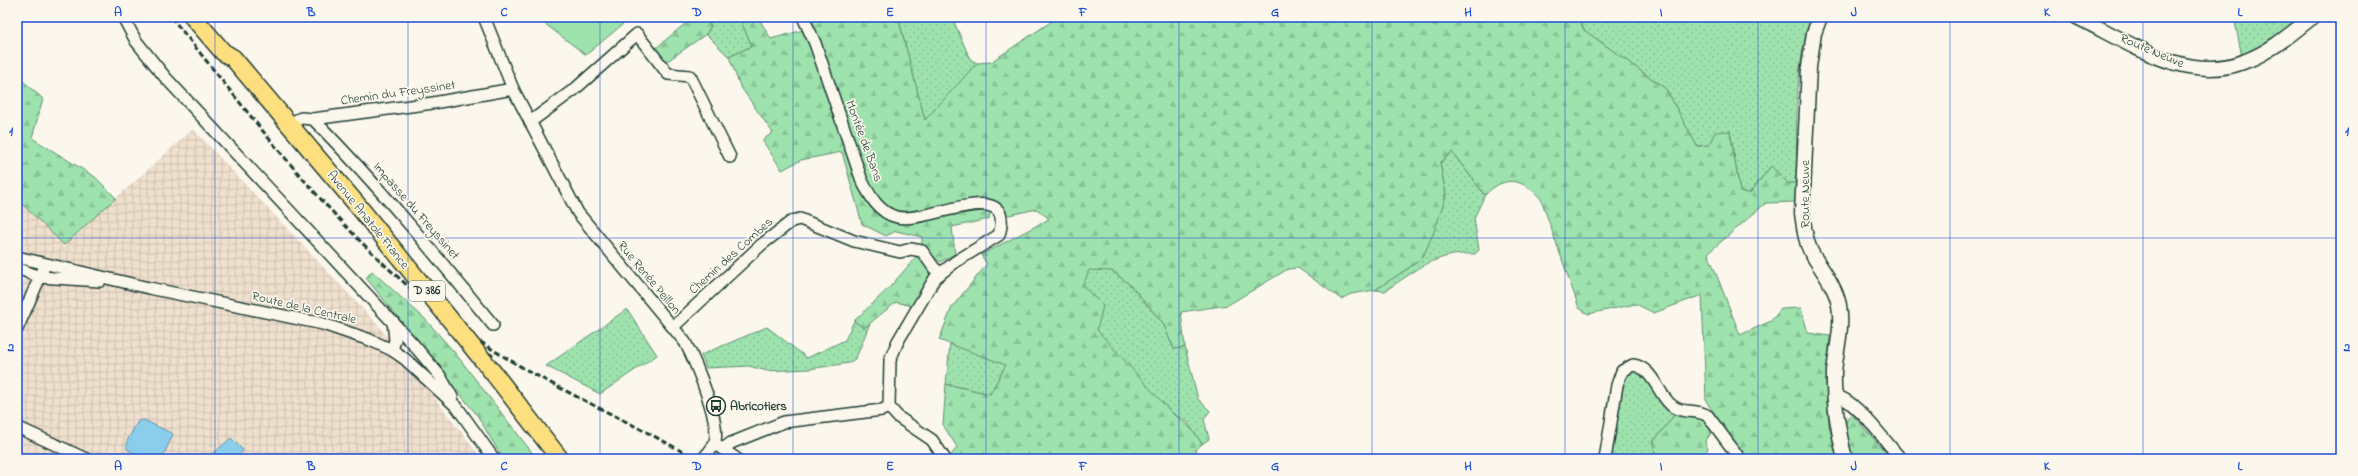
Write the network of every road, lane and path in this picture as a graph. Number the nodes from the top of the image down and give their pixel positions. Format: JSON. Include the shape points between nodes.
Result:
{"nodes":[{"id":1,"x":123,"y":17,"type":"edge"},
{"id":2,"x":193,"y":17,"type":"edge"},
{"id":3,"x":204,"y":17,"type":"edge"},
{"id":4,"x":484,"y":17,"type":"edge"},
{"id":5,"x":803,"y":17,"type":"edge"},
{"id":6,"x":1820,"y":17,"type":"edge"},
{"id":7,"x":2077,"y":17,"type":"edge"},
{"id":8,"x":2312,"y":17,"type":"edge"},
{"id":9,"x":233,"y":58,"type":"junction"},
{"id":10,"x":513,"y":89,"type":"junction"},
{"id":11,"x":313,"y":119,"type":"junction"},
{"id":12,"x":530,"y":122,"type":"junction"},
{"id":13,"x":288,"y":124,"type":"junction"},
{"id":14,"x":730,"y":157,"type":"dead end"},
{"id":15,"x":17,"y":257,"type":"edge"},
{"id":16,"x":46,"y":262,"type":"junction"},
{"id":17,"x":17,"y":268,"type":"edge"},
{"id":18,"x":941,"y":272,"type":"junction"},
{"id":19,"x":40,"y":277,"type":"junction"},
{"id":20,"x":130,"y":284,"type":"junction"},
{"id":21,"x":393,"y":321,"type":"junction"},
{"id":22,"x":493,"y":325,"type":"dead end"},
{"id":23,"x":673,"y":327,"type":"junction"},
{"id":24,"x":17,"y":329,"type":"edge"},
{"id":25,"x":413,"y":344,"type":"junction"},
{"id":26,"x":392,"y":350,"type":"junction"},
{"id":27,"x":405,"y":359,"type":"junction"},
{"id":28,"x":1835,"y":396,"type":"junction"},
{"id":29,"x":458,"y":406,"type":"junction"},
{"id":30,"x":889,"y":408,"type":"junction"},
{"id":31,"x":17,"y":427,"type":"edge"},
{"id":32,"x":719,"y":446,"type":"junction"},
{"id":33,"x":559,"y":458,"type":"edge"},
{"id":34,"x":86,"y":459,"type":"edge"},
{"id":35,"x":494,"y":459,"type":"edge"},
{"id":36,"x":703,"y":459,"type":"edge"},
{"id":37,"x":737,"y":459,"type":"edge"},
{"id":38,"x":945,"y":459,"type":"edge"},
{"id":39,"x":1605,"y":459,"type":"edge"},
{"id":40,"x":1740,"y":459,"type":"edge"},
{"id":41,"x":1845,"y":459,"type":"edge"},
{"id":42,"x":1901,"y":459,"type":"edge"}],
"edges":[{"from":1,"to":21,"type":"street","via":[[136,41],[165,77]]},
{"from":2,"to":9,"type":"main road","name":"Avenue Anatole France","number":"D 386","via":[[223,52]]},
{"from":3,"to":9,"type":"main road","name":"Avenue Anatole France","number":"D 386","via":[[229,47]]},
{"from":4,"to":10,"type":"street","name":"Rue Renée Peillon"},
{"from":5,"to":18,"type":"street","name":"Montée de Bans","via":[[815,43],[862,181],[870,197],[881,209],[896,217],[915,218],[977,204],[994,206],[1002,214],[1003,224],[999,235]]},
{"from":6,"to":28,"type":"street","name":"Route Neuve","via":[[1814,33],[1809,67],[1802,213],[1805,235],[1831,284],[1839,306],[1840,327],[1834,372]]},
{"from":7,"to":8,"type":"street","name":"Route Neuve","via":[[2169,61],[2211,69],[2233,66],[2256,56]]},
{"from":9,"to":13,"type":"main road","name":"Avenue Anatole France","number":"D 386"},
{"from":10,"to":11,"type":"street","name":"Chemin du Freyssinet"},
{"from":10,"to":12,"type":"street","name":"Rue Renée Peillon"},
{"from":11,"to":13,"type":"street","name":"Chemin du Freyssinet","via":[[301,118]]},
{"from":11,"to":22,"type":"street","name":"Impasse du Freyssinet","via":[[350,156]]},
{"from":12,"to":14,"type":"street","via":[[575,89],[637,34],[668,74],[690,76]]},
{"from":12,"to":23,"type":"street","name":"Rue Renée Peillon","via":[[578,213]]},
{"from":13,"to":33,"type":"main road","name":"Avenue Anatole France","number":"D 386","bridge":true,"via":[[359,207]]},
{"from":15,"to":16,"type":"street","name":"Route de la Centrale"},
{"from":16,"to":19,"type":"street"},
{"from":16,"to":20,"type":"street","name":"Route de la Centrale"},
{"from":17,"to":19,"type":"street","name":"Route de la Centrale"},
{"from":18,"to":23,"type":"street","name":"Chemin des Combes","via":[[934,268],[922,251],[911,249],[900,252],[854,241],[800,220],[792,221],[761,245]]},
{"from":18,"to":30,"type":"street","via":[[914,313],[890,360]]},
{"from":19,"to":20,"type":"street","name":"Route de la Centrale"},
{"from":19,"to":24,"type":"street"},
{"from":20,"to":26,"type":"street","name":"Route de la Centrale","via":[[323,324],[348,331]]},
{"from":21,"to":25,"type":"street"},
{"from":21,"to":26,"type":"street","via":[[395,340]]},
{"from":23,"to":32,"type":"street","name":"Rue Renée Peillon","via":[[685,342],[700,374]]},
{"from":25,"to":27,"type":"street"},
{"from":25,"to":29,"type":"street","via":[[440,376]]},
{"from":26,"to":27,"type":"street","name":"Route de la Centrale"},
{"from":27,"to":29,"type":"street","name":"Route de la Centrale"},
{"from":28,"to":41,"type":"street","name":"Route Neuve","via":[[1836,418]]},
{"from":28,"to":42,"type":"street","via":[[1851,402]]},
{"from":29,"to":35,"type":"street","name":"Route de la Centrale"},
{"from":30,"to":32,"type":"street","via":[[784,422]]},
{"from":30,"to":38,"type":"street","via":[[932,440]]},
{"from":31,"to":34,"type":"street"},
{"from":32,"to":36,"type":"street"},
{"from":32,"to":37,"type":"street"},
{"from":39,"to":40,"type":"street","via":[[1619,378],[1625,368],[1633,365],[1646,370],[1676,409],[1702,412],[1708,416]]}]}
